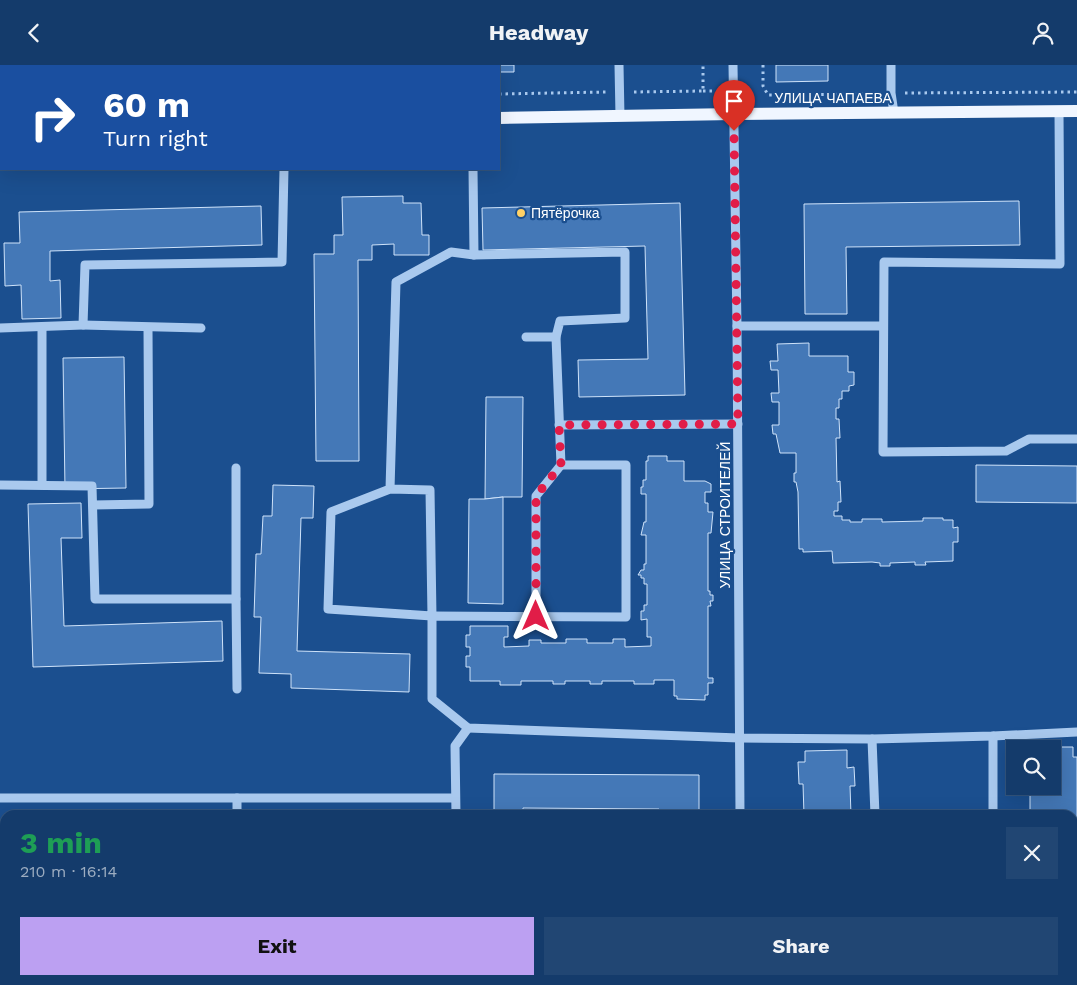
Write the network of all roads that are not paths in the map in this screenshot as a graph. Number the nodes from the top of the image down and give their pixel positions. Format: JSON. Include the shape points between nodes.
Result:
{"nodes":[{"id":1,"x":619,"y":65,"type":"edge"},
{"id":2,"x":733,"y":65,"type":"edge"},
{"id":3,"x":891,"y":65,"type":"edge"},
{"id":4,"x":1059,"y":111,"type":"junction"},
{"id":5,"x":1077,"y":111,"type":"edge"},
{"id":6,"x":894,"y":113,"type":"junction"},
{"id":7,"x":734,"y":114,"type":"junction"},
{"id":8,"x":620,"y":116,"type":"junction"},
{"id":9,"x":500,"y":118,"type":"edge"},
{"id":10,"x":284,"y":170,"type":"edge"},
{"id":11,"x":473,"y":170,"type":"edge"},
{"id":12,"x":474,"y":255,"type":"junction"},
{"id":13,"x":83,"y":325,"type":"junction"},
{"id":14,"x":737,"y":326,"type":"junction"},
{"id":15,"x":883,"y":326,"type":"junction"},
{"id":16,"x":0,"y":327,"type":"edge"},
{"id":17,"x":42,"y":327,"type":"junction"},
{"id":18,"x":148,"y":327,"type":"junction"},
{"id":19,"x":200,"y":328,"type":"dead end"},
{"id":20,"x":526,"y":337,"type":"dead end"},
{"id":21,"x":556,"y":337,"type":"junction"},
{"id":22,"x":738,"y":424,"type":"junction"},
{"id":23,"x":559,"y":425,"type":"junction"},
{"id":24,"x":1077,"y":439,"type":"edge"},
{"id":25,"x":561,"y":465,"type":"junction"},
{"id":26,"x":236,"y":468,"type":"dead end"},
{"id":27,"x":0,"y":485,"type":"edge"},
{"id":28,"x":42,"y":485,"type":"junction"},
{"id":29,"x":390,"y":489,"type":"junction"},
{"id":30,"x":92,"y":505,"type":"junction"},
{"id":31,"x":236,"y":599,"type":"junction"},
{"id":32,"x":536,"y":616,"type":"junction"},
{"id":33,"x":432,"y":617,"type":"junction"},
{"id":34,"x":237,"y":689,"type":"dead end"},
{"id":35,"x":468,"y":728,"type":"junction"},
{"id":36,"x":1077,"y":731,"type":"edge"},
{"id":37,"x":993,"y":736,"type":"junction"},
{"id":38,"x":739,"y":738,"type":"junction"},
{"id":39,"x":872,"y":739,"type":"junction"},
{"id":40,"x":0,"y":798,"type":"edge"},
{"id":41,"x":237,"y":798,"type":"junction"},
{"id":42,"x":456,"y":798,"type":"junction"},
{"id":43,"x":237,"y":810,"type":"edge"},
{"id":44,"x":456,"y":810,"type":"edge"},
{"id":45,"x":740,"y":810,"type":"edge"},
{"id":46,"x":875,"y":810,"type":"edge"},
{"id":47,"x":993,"y":810,"type":"edge"}],
"edges":[{"from":1,"to":8,"type":"street"},
{"from":2,"to":7,"type":"street","name":"УЛИЦА СТРОИТЕЛЕЙ"},
{"from":3,"to":6,"type":"street"},
{"from":4,"to":5,"type":"main road","name":"УЛИЦА ЧАПАЕВА"},
{"from":4,"to":6,"type":"main road","name":"УЛИЦА ЧАПАЕВА"},
{"from":4,"to":15,"type":"street","via":[[1060,264],[884,262]]},
{"from":6,"to":7,"type":"main road","name":"УЛИЦА ЧАПАЕВА"},
{"from":7,"to":8,"type":"main road","name":"УЛИЦА ЧАПАЕВА"},
{"from":7,"to":14,"type":"street","name":"УЛИЦА СТРОИТЕЛЕЙ"},
{"from":8,"to":9,"type":"main road","name":"УЛИЦА ЧАПАЕВА"},
{"from":10,"to":13,"type":"street","via":[[282,262],[85,265]]},
{"from":11,"to":12,"type":"street"},
{"from":12,"to":21,"type":"street","via":[[625,253],[625,318],[560,321]]},
{"from":12,"to":29,"type":"street","via":[[451,252],[396,282]]},
{"from":13,"to":17,"type":"street"},
{"from":13,"to":18,"type":"street"},
{"from":14,"to":15,"type":"street"},
{"from":14,"to":22,"type":"street","name":"УЛИЦА СТРОИТЕЛЕЙ"},
{"from":15,"to":24,"type":"street","via":[[883,452],[1006,451],[1029,439]]},
{"from":16,"to":17,"type":"street"},
{"from":17,"to":28,"type":"street"},
{"from":18,"to":19,"type":"street"},
{"from":18,"to":30,"type":"street","via":[[149,504]]},
{"from":20,"to":21,"type":"street"},
{"from":21,"to":23,"type":"street"},
{"from":22,"to":23,"type":"street"},
{"from":22,"to":38,"type":"street","name":"УЛИЦА СТРОИТЕЛЕЙ"},
{"from":23,"to":25,"type":"street"},
{"from":25,"to":32,"type":"street","via":[[536,496]]},
{"from":25,"to":32,"type":"street","via":[[626,465],[626,617]]},
{"from":26,"to":31,"type":"street"},
{"from":27,"to":28,"type":"street"},
{"from":28,"to":30,"type":"street","via":[[92,486]]},
{"from":29,"to":33,"type":"street","via":[[430,490]]},
{"from":29,"to":33,"type":"street","via":[[331,512],[328,609]]},
{"from":30,"to":31,"type":"street","via":[[95,599]]},
{"from":31,"to":34,"type":"street"},
{"from":32,"to":33,"type":"street"},
{"from":33,"to":35,"type":"street","via":[[432,699]]},
{"from":35,"to":38,"type":"street"},
{"from":35,"to":42,"type":"street","via":[[455,746]]},
{"from":36,"to":37,"type":"street"},
{"from":37,"to":39,"type":"street"},
{"from":37,"to":47,"type":"street"},
{"from":38,"to":39,"type":"street"},
{"from":38,"to":45,"type":"street","name":"УЛИЦА СТРОИТЕЛЕЙ"},
{"from":39,"to":46,"type":"street"},
{"from":40,"to":41,"type":"street"},
{"from":41,"to":42,"type":"street"},
{"from":41,"to":43,"type":"street"},
{"from":42,"to":44,"type":"street"}]}
